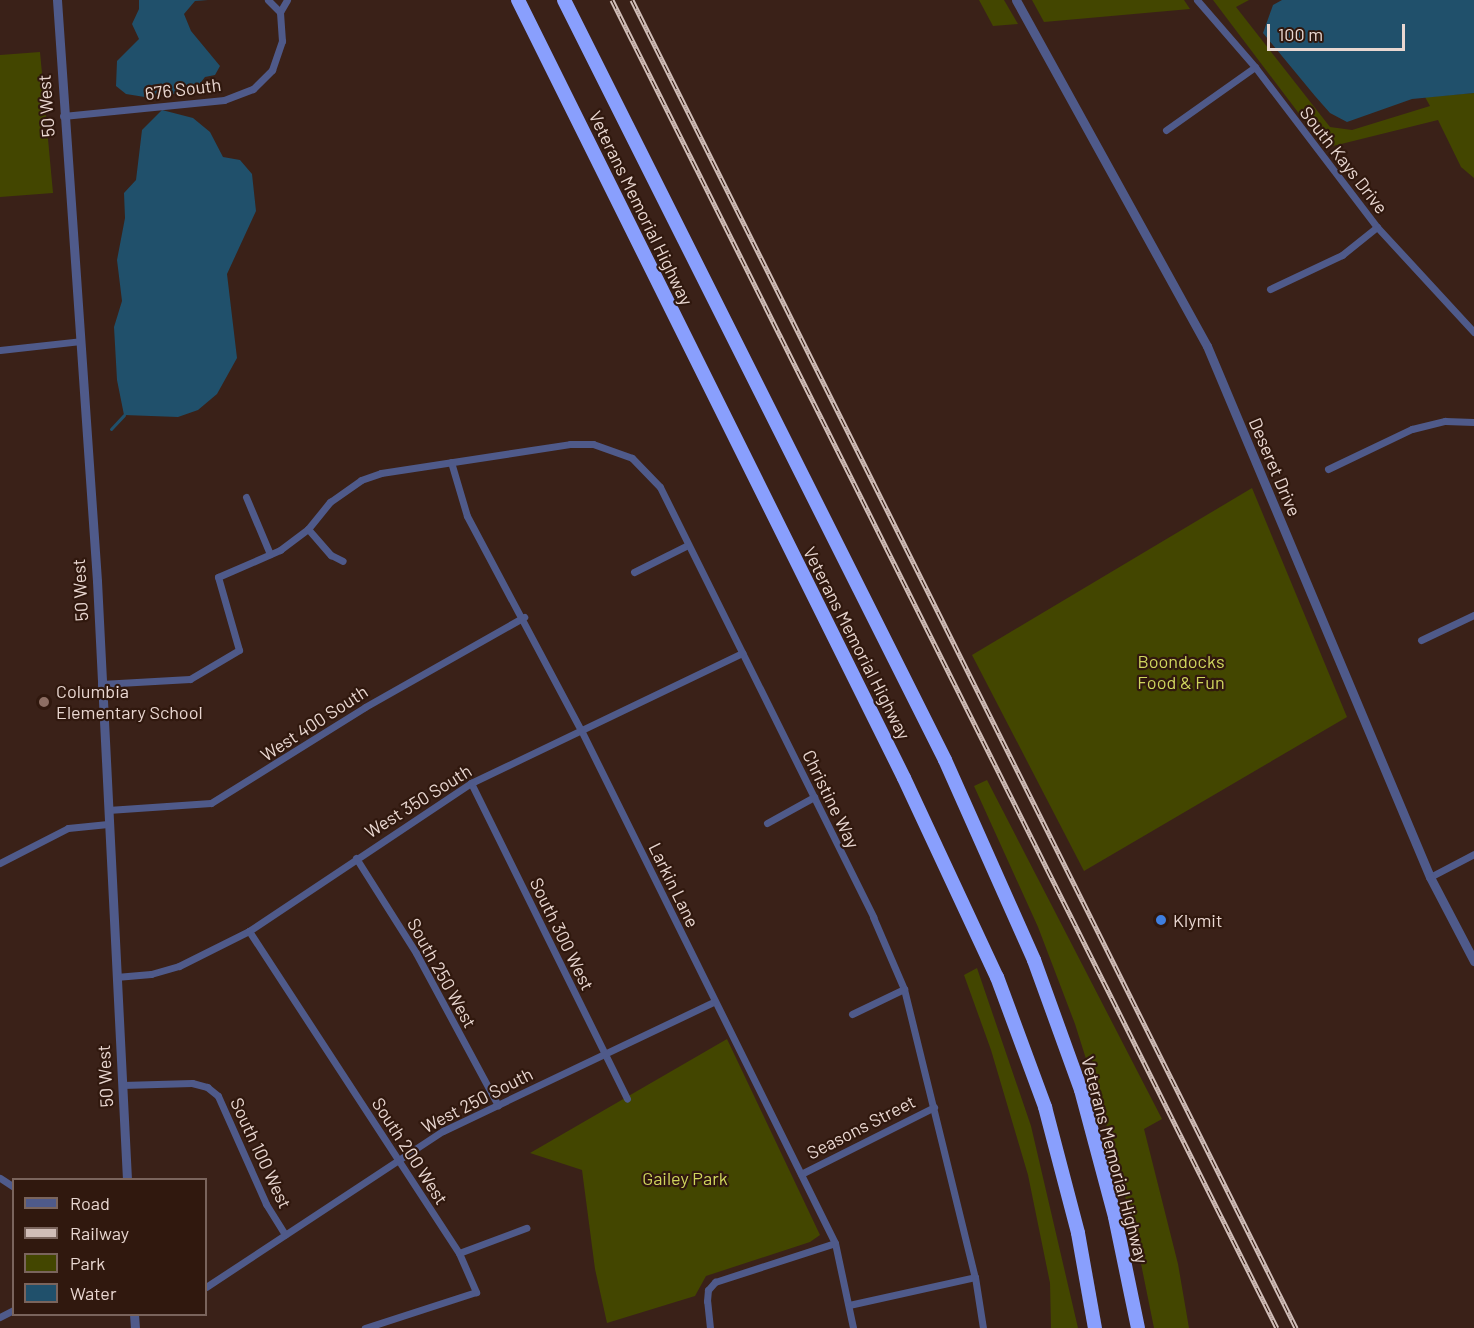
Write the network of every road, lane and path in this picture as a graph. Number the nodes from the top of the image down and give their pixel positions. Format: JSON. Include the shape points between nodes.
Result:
{"nodes":[{"id":1,"x":57,"y":0,"type":"edge"},
{"id":2,"x":268,"y":0,"type":"edge"},
{"id":3,"x":287,"y":0,"type":"edge"},
{"id":4,"x":518,"y":0,"type":"edge"},
{"id":5,"x":564,"y":0,"type":"edge"},
{"id":6,"x":1016,"y":0,"type":"edge"},
{"id":7,"x":1197,"y":0,"type":"edge"},
{"id":8,"x":280,"y":12,"type":"junction"},
{"id":9,"x":1255,"y":67,"type":"junction"},
{"id":10,"x":63,"y":116,"type":"junction"},
{"id":11,"x":1166,"y":130,"type":"dead end"},
{"id":12,"x":1377,"y":227,"type":"junction"},
{"id":13,"x":1270,"y":289,"type":"dead end"},
{"id":14,"x":1474,"y":332,"type":"edge"},
{"id":15,"x":81,"y":341,"type":"junction"},
{"id":16,"x":0,"y":350,"type":"edge"},
{"id":17,"x":1474,"y":422,"type":"edge"},
{"id":18,"x":451,"y":462,"type":"junction"},
{"id":19,"x":1328,"y":469,"type":"dead end"},
{"id":20,"x":246,"y":497,"type":"dead end"},
{"id":21,"x":308,"y":529,"type":"junction"},
{"id":22,"x":688,"y":545,"type":"junction"},
{"id":23,"x":270,"y":554,"type":"junction"},
{"id":24,"x":343,"y":561,"type":"dead end"},
{"id":25,"x":634,"y":572,"type":"dead end"},
{"id":26,"x":1474,"y":615,"type":"edge"},
{"id":27,"x":524,"y":617,"type":"junction"},
{"id":28,"x":1421,"y":640,"type":"dead end"},
{"id":29,"x":742,"y":653,"type":"junction"},
{"id":30,"x":101,"y":684,"type":"junction"},
{"id":31,"x":581,"y":730,"type":"junction"},
{"id":32,"x":471,"y":783,"type":"junction"},
{"id":33,"x":813,"y":797,"type":"junction"},
{"id":34,"x":108,"y":810,"type":"junction"},
{"id":35,"x":767,"y":823,"type":"dead end"},
{"id":36,"x":108,"y":824,"type":"junction"},
{"id":37,"x":1474,"y":854,"type":"edge"},
{"id":38,"x":356,"y":858,"type":"junction"},
{"id":39,"x":0,"y":862,"type":"edge"},
{"id":40,"x":1430,"y":877,"type":"junction"},
{"id":41,"x":249,"y":931,"type":"junction"},
{"id":42,"x":1474,"y":960,"type":"edge"},
{"id":43,"x":116,"y":977,"type":"junction"},
{"id":44,"x":904,"y":989,"type":"junction"},
{"id":45,"x":715,"y":1001,"type":"junction"},
{"id":46,"x":852,"y":1014,"type":"dead end"},
{"id":47,"x":605,"y":1054,"type":"junction"},
{"id":48,"x":122,"y":1085,"type":"junction"},
{"id":49,"x":627,"y":1099,"type":"dead end"},
{"id":50,"x":498,"y":1105,"type":"junction"},
{"id":51,"x":934,"y":1107,"type":"junction"},
{"id":52,"x":399,"y":1161,"type":"junction"},
{"id":53,"x":801,"y":1174,"type":"junction"},
{"id":54,"x":127,"y":1178,"type":"edge"},
{"id":55,"x":526,"y":1228,"type":"dead end"},
{"id":56,"x":285,"y":1234,"type":"junction"},
{"id":57,"x":835,"y":1243,"type":"junction"},
{"id":58,"x":459,"y":1253,"type":"junction"},
{"id":59,"x":975,"y":1277,"type":"junction"},
{"id":60,"x":207,"y":1286,"type":"edge"},
{"id":61,"x":849,"y":1305,"type":"junction"},
{"id":62,"x":364,"y":1328,"type":"edge"},
{"id":63,"x":710,"y":1328,"type":"edge"},
{"id":64,"x":853,"y":1328,"type":"edge"},
{"id":65,"x":983,"y":1328,"type":"edge"},
{"id":66,"x":1095,"y":1328,"type":"edge"},
{"id":67,"x":1138,"y":1328,"type":"edge"}],
"edges":[{"from":1,"to":10,"type":"street","name":"50 West"},
{"from":2,"to":8,"type":"street"},
{"from":3,"to":8,"type":"street"},
{"from":4,"to":66,"type":"highway","name":"Veterans Memorial Highway","via":[[904,778],[997,977],[1045,1107],[1078,1233]]},
{"from":5,"to":67,"type":"highway","name":"Veterans Memorial Highway","via":[[945,760],[1034,960],[1081,1090],[1115,1217]]},
{"from":6,"to":40,"type":"street","name":"Deseret Drive","via":[[1207,346]]},
{"from":7,"to":9,"type":"street","name":"South Kays Drive"},
{"from":8,"to":10,"type":"street","name":"676 South","via":[[280,52],[260,84],[238,96]]},
{"from":9,"to":11,"type":"street"},
{"from":9,"to":12,"type":"street","name":"South Kays Drive"},
{"from":10,"to":15,"type":"street","name":"50 West"},
{"from":12,"to":13,"type":"street","via":[[1342,255]]},
{"from":12,"to":14,"type":"street","name":"South Kays Drive"},
{"from":15,"to":16,"type":"street"},
{"from":15,"to":30,"type":"street","name":"50 West"},
{"from":17,"to":19,"type":"street","via":[[1444,422],[1412,429]]},
{"from":18,"to":21,"type":"street","name":"Christine Way","via":[[361,480],[330,502]]},
{"from":18,"to":22,"type":"street","name":"Christine Way","via":[[570,444],[615,449],[647,471],[660,488]]},
{"from":18,"to":27,"type":"street","name":"Larkin Lane","via":[[467,516]]},
{"from":20,"to":23,"type":"street"},
{"from":21,"to":23,"type":"street","name":"Christine Way"},
{"from":21,"to":24,"type":"street","via":[[331,555]]},
{"from":22,"to":25,"type":"street"},
{"from":22,"to":29,"type":"street","name":"Christine Way"},
{"from":23,"to":30,"type":"street","name":"Christine Way","via":[[218,577],[239,650],[190,679]]},
{"from":26,"to":28,"type":"street"},
{"from":27,"to":31,"type":"street","name":"Larkin Lane"},
{"from":27,"to":34,"type":"street","name":"West 400 South","via":[[365,707],[211,803]]},
{"from":29,"to":31,"type":"street","name":"West 350 South"},
{"from":29,"to":33,"type":"street","name":"Christine Way"},
{"from":30,"to":34,"type":"street","name":"50 West"},
{"from":31,"to":32,"type":"street","name":"West 350 South"},
{"from":31,"to":45,"type":"street","name":"Larkin Lane"},
{"from":32,"to":38,"type":"street","name":"West 350 South"},
{"from":32,"to":47,"type":"street","name":"South 300 West"},
{"from":33,"to":35,"type":"street"},
{"from":33,"to":44,"type":"street","name":"Christine Way"},
{"from":34,"to":36,"type":"street","name":"50 West"},
{"from":36,"to":39,"type":"street","via":[[68,828]]},
{"from":36,"to":43,"type":"street","name":"50 West"},
{"from":37,"to":40,"type":"street"},
{"from":38,"to":41,"type":"street","name":"West 350 South"},
{"from":38,"to":50,"type":"street","name":"South 250 West","via":[[416,953]]},
{"from":40,"to":42,"type":"street","name":"Deseret Drive"},
{"from":41,"to":43,"type":"street","name":"West 350 South","via":[[179,966],[151,974]]},
{"from":41,"to":52,"type":"street","name":"South 200 West"},
{"from":43,"to":48,"type":"street","name":"50 West"},
{"from":44,"to":46,"type":"street"},
{"from":44,"to":51,"type":"street","name":"Christine Way"},
{"from":45,"to":47,"type":"street","name":"West 250 South"},
{"from":45,"to":53,"type":"street","name":"Larkin Lane"},
{"from":47,"to":49,"type":"street","name":"South 300 West"},
{"from":47,"to":50,"type":"street","name":"West 250 South"},
{"from":48,"to":54,"type":"street","name":"50 West"},
{"from":48,"to":56,"type":"street","name":"South 100 West","via":[[192,1083],[207,1087],[218,1096],[266,1204]]},
{"from":50,"to":52,"type":"street","name":"West 250 South","via":[[443,1131]]},
{"from":51,"to":53,"type":"street","name":"Seasons Street"},
{"from":51,"to":59,"type":"street","name":"Christine Way"},
{"from":52,"to":56,"type":"street","name":"West 250 South"},
{"from":52,"to":58,"type":"street","name":"South 200 West"},
{"from":53,"to":57,"type":"street","name":"Larkin Lane"},
{"from":55,"to":58,"type":"street"},
{"from":56,"to":60,"type":"street","name":"West 250 South"},
{"from":57,"to":61,"type":"street","name":"Larkin Lane"},
{"from":57,"to":63,"type":"street","via":[[715,1282],[708,1290]]},
{"from":58,"to":62,"type":"street","name":"South 200 West","via":[[476,1292]]},
{"from":59,"to":61,"type":"street"},
{"from":59,"to":65,"type":"street","name":"Christine Way"},
{"from":61,"to":64,"type":"street","name":"Larkin Lane"}]}
